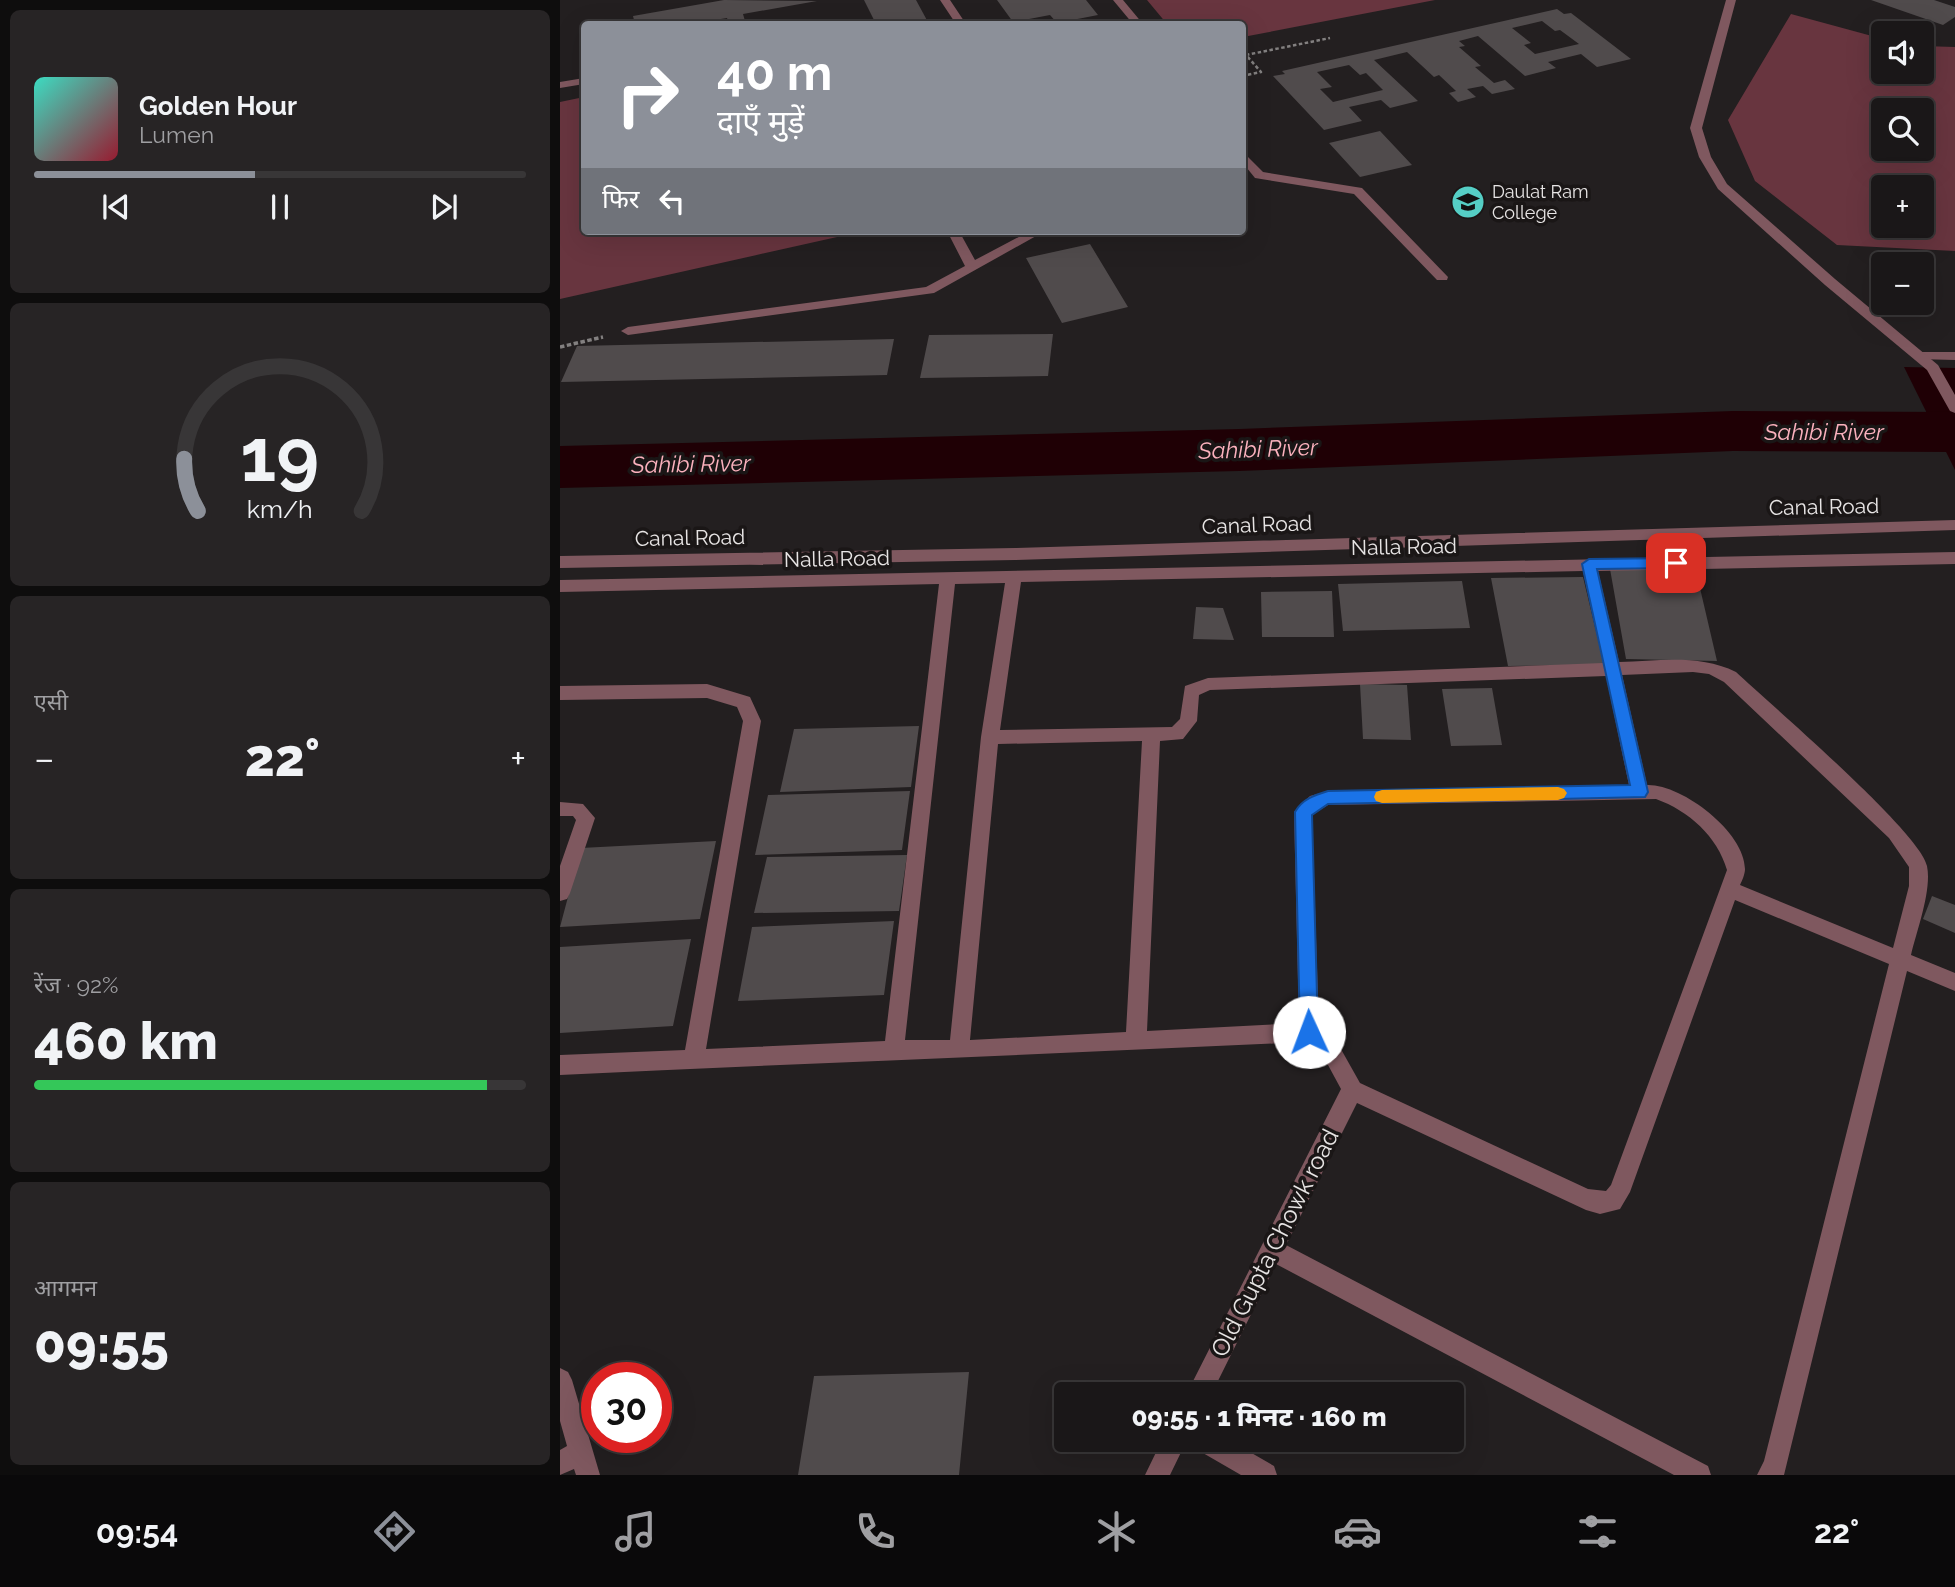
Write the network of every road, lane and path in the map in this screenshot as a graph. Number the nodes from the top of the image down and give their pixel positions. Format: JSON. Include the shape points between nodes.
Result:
{"nodes":[{"id":1,"x":945,"y":0,"type":"edge"},
{"id":2,"x":1118,"y":0,"type":"edge"},
{"id":3,"x":1731,"y":0,"type":"edge"},
{"id":4,"x":959,"y":21,"type":"edge"},
{"id":5,"x":1136,"y":21,"type":"edge"},
{"id":6,"x":1330,"y":38,"type":"dead end"},
{"id":7,"x":1246,"y":55,"type":"edge"},
{"id":8,"x":1246,"y":55,"type":"edge"},
{"id":9,"x":1246,"y":75,"type":"edge"},
{"id":10,"x":581,"y":81,"type":"edge"},
{"id":11,"x":560,"y":85,"type":"edge"},
{"id":12,"x":1246,"y":160,"type":"edge"},
{"id":13,"x":955,"y":235,"type":"edge"},
{"id":14,"x":1032,"y":235,"type":"edge"},
{"id":15,"x":972,"y":267,"type":"junction"},
{"id":16,"x":1442,"y":276,"type":"dead end"},
{"id":17,"x":628,"y":331,"type":"joint"},
{"id":18,"x":560,"y":347,"type":"edge"},
{"id":19,"x":1921,"y":356,"type":"junction"},
{"id":20,"x":1955,"y":356,"type":"edge"},
{"id":21,"x":1955,"y":408,"type":"edge"},
{"id":22,"x":1955,"y":525,"type":"edge"},
{"id":23,"x":1955,"y":558,"type":"edge"},
{"id":24,"x":560,"y":562,"type":"edge"},
{"id":25,"x":1589,"y":564,"type":"junction"},
{"id":26,"x":1014,"y":576,"type":"junction"},
{"id":27,"x":948,"y":577,"type":"junction"},
{"id":28,"x":560,"y":586,"type":"edge"},
{"id":29,"x":1613,"y":670,"type":"junction"},
{"id":30,"x":560,"y":693,"type":"edge"},
{"id":31,"x":1151,"y":736,"type":"junction"},
{"id":32,"x":990,"y":737,"type":"junction"},
{"id":33,"x":1640,"y":792,"type":"junction"},
{"id":34,"x":560,"y":809,"type":"edge"},
{"id":35,"x":1729,"y":889,"type":"junction"},
{"id":36,"x":560,"y":892,"type":"edge"},
{"id":37,"x":1900,"y":958,"type":"junction"},
{"id":38,"x":1955,"y":982,"type":"edge"},
{"id":39,"x":1309,"y":1032,"type":"junction"},
{"id":40,"x":1136,"y":1039,"type":"junction"},
{"id":41,"x":894,"y":1050,"type":"junction"},
{"id":42,"x":959,"y":1050,"type":"junction"},
{"id":43,"x":694,"y":1059,"type":"junction"},
{"id":44,"x":560,"y":1065,"type":"edge"},
{"id":45,"x":1352,"y":1090,"type":"junction"},
{"id":46,"x":1271,"y":1249,"type":"junction"},
{"id":47,"x":560,"y":1380,"type":"edge"},
{"id":48,"x":1204,"y":1382,"type":"edge"},
{"id":49,"x":1169,"y":1452,"type":"edge"},
{"id":50,"x":1226,"y":1452,"type":"edge"},
{"id":51,"x":577,"y":1463,"type":"edge"},
{"id":52,"x":1157,"y":1475,"type":"edge"},
{"id":53,"x":1265,"y":1475,"type":"edge"},
{"id":54,"x":1699,"y":1475,"type":"edge"},
{"id":55,"x":1769,"y":1475,"type":"edge"}],
"edges":[{"from":1,"to":4,"type":"street"},
{"from":2,"to":5,"type":"street"},
{"from":3,"to":19,"type":"street","via":[[1696,128],[1705,157],[1722,186]]},
{"from":6,"to":8,"type":"path"},
{"from":7,"to":9,"type":"path","via":[[1261,72]]},
{"from":10,"to":11,"type":"street"},
{"from":12,"to":16,"type":"street","via":[[1259,175],[1358,191]]},
{"from":13,"to":15,"type":"street"},
{"from":14,"to":15,"type":"street"},
{"from":15,"to":17,"type":"street","via":[[929,290]]},
{"from":17,"to":18,"type":"path"},
{"from":19,"to":20,"type":"street"},
{"from":19,"to":21,"type":"street"},
{"from":22,"to":24,"type":"street","name":"Canal Road","via":[[1015,554]]},
{"from":23,"to":25,"type":"street","name":"Nalla Road"},
{"from":25,"to":26,"type":"street","name":"Nalla Road"},
{"from":25,"to":29,"type":"street"},
{"from":26,"to":27,"type":"street","name":"Nalla Road"},
{"from":26,"to":32,"type":"street"},
{"from":27,"to":28,"type":"street","name":"Nalla Road"},
{"from":27,"to":41,"type":"street"},
{"from":29,"to":31,"type":"street","via":[[1208,684],[1191,691],[1183,730]]},
{"from":29,"to":33,"type":"street"},
{"from":29,"to":37,"type":"street","via":[[1693,666],[1730,677],[1896,833],[1918,864],[1918,886]]},
{"from":30,"to":43,"type":"street","via":[[708,691],[744,702],[752,721]]},
{"from":31,"to":32,"type":"street"},
{"from":31,"to":40,"type":"street"},
{"from":32,"to":42,"type":"street"},
{"from":33,"to":35,"type":"street","via":[[1673,797],[1727,843],[1736,870]]},
{"from":33,"to":39,"type":"street","via":[[1328,798],[1316,802],[1303,812]]},
{"from":34,"to":36,"type":"street","via":[[577,809],[586,818]]},
{"from":35,"to":37,"type":"street"},
{"from":35,"to":45,"type":"street","via":[[1612,1201],[1586,1199]]},
{"from":37,"to":38,"type":"street"},
{"from":37,"to":55,"type":"street","via":[[1775,1466]]},
{"from":39,"to":40,"type":"street"},
{"from":39,"to":45,"type":"street","via":[[1344,1068]]},
{"from":40,"to":42,"type":"street"},
{"from":41,"to":42,"type":"street"},
{"from":41,"to":43,"type":"street"},
{"from":43,"to":44,"type":"street"},
{"from":45,"to":46,"type":"street","name":"Old Gupta Chowk road"},
{"from":46,"to":48,"type":"street","name":"Old Gupta Chowk road"},
{"from":46,"to":54,"type":"street"},
{"from":47,"to":51,"type":"street"},
{"from":49,"to":52,"type":"street"},
{"from":50,"to":53,"type":"street"}]}
